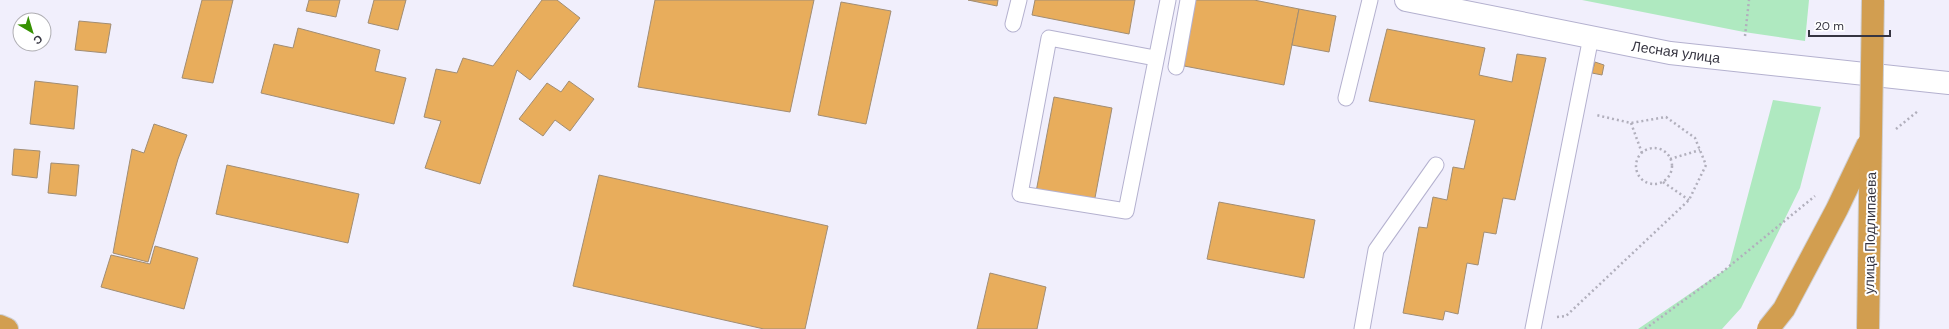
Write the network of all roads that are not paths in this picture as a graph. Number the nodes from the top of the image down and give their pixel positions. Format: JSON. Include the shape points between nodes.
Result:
{"nodes":[{"id":1,"x":1018,"y":0,"type":"edge"},
{"id":2,"x":1168,"y":0,"type":"edge"},
{"id":3,"x":1188,"y":0,"type":"edge"},
{"id":4,"x":1370,"y":0,"type":"edge"},
{"id":5,"x":1406,"y":0,"type":"edge"},
{"id":6,"x":1873,"y":0,"type":"edge"},
{"id":7,"x":1013,"y":24,"type":"dead end"},
{"id":8,"x":1591,"y":37,"type":"junction"},
{"id":9,"x":1155,"y":58,"type":"junction"},
{"id":10,"x":1176,"y":66,"type":"dead end"},
{"id":11,"x":1949,"y":82,"type":"edge"},
{"id":12,"x":1346,"y":98,"type":"dead end"},
{"id":13,"x":1871,"y":137,"type":"junction"},
{"id":14,"x":1436,"y":165,"type":"dead end"},
{"id":15,"x":1534,"y":324,"type":"edge"},
{"id":16,"x":0,"y":326,"type":"edge"},
{"id":17,"x":7,"y":329,"type":"edge"},
{"id":18,"x":1362,"y":329,"type":"edge"},
{"id":19,"x":1768,"y":329,"type":"edge"},
{"id":20,"x":1868,"y":329,"type":"edge"}],
"edges":[{"from":1,"to":7,"type":"lane"},
{"from":2,"to":9,"type":"lane"},
{"from":3,"to":10,"type":"lane"},
{"from":4,"to":12,"type":"lane"},
{"from":5,"to":8,"type":"street","name":"Лесная улица"},
{"from":6,"to":13,"type":"highway","name":"улица Подлипаева","bridge":true},
{"from":8,"to":11,"type":"street","name":"Лесная улица","via":[[1670,53]]},
{"from":8,"to":15,"type":"lane"},
{"from":9,"to":9,"type":"lane","via":[[1126,211],[1020,194],[1049,38]]},
{"from":13,"to":19,"type":"highway","bridge":true,"via":[[1837,209],[1784,309]]},
{"from":13,"to":20,"type":"highway","name":"улица Подлипаева","bridge":true},
{"from":14,"to":18,"type":"lane","via":[[1376,250]]},
{"from":16,"to":17,"type":"highway"}]}
